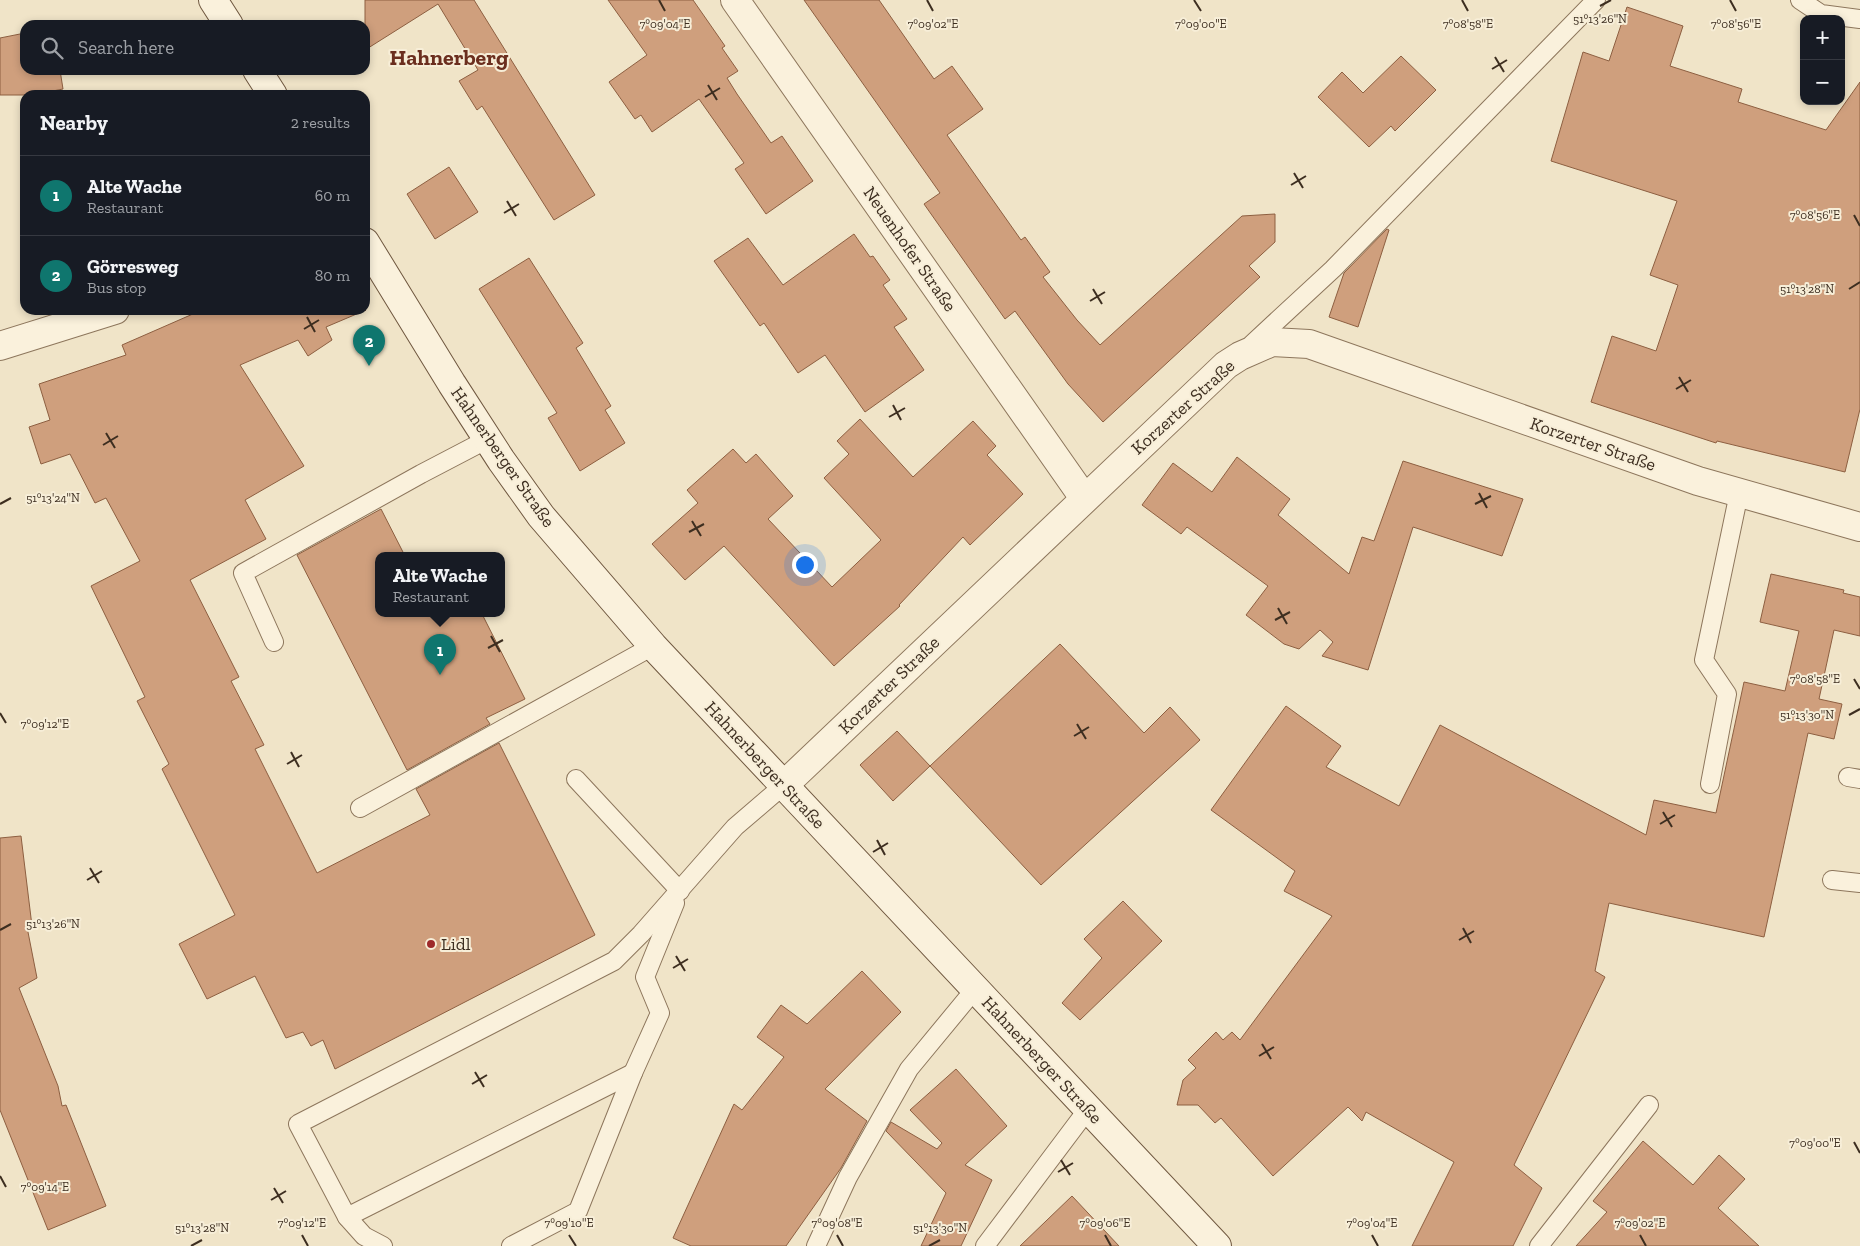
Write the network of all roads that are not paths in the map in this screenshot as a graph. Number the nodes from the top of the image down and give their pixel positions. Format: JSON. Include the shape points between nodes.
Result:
{"nodes":[{"id":1,"x":213,"y":0,"type":"edge"},
{"id":2,"x":735,"y":0,"type":"edge"},
{"id":3,"x":1596,"y":0,"type":"edge"},
{"id":4,"x":1800,"y":0,"type":"edge"},
{"id":5,"x":1860,"y":19,"type":"edge"},
{"id":6,"x":226,"y":20,"type":"edge"},
{"id":7,"x":260,"y":75,"type":"edge"},
{"id":8,"x":270,"y":90,"type":"edge"},
{"id":9,"x":370,"y":250,"type":"edge"},
{"id":10,"x":99,"y":315,"type":"edge"},
{"id":11,"x":0,"y":346,"type":"edge"},
{"id":12,"x":1240,"y":356,"type":"junction"},
{"id":13,"x":488,"y":439,"type":"junction"},
{"id":14,"x":1739,"y":493,"type":"junction"},
{"id":15,"x":1084,"y":498,"type":"junction"},
{"id":16,"x":1860,"y":527,"type":"edge"},
{"id":17,"x":274,"y":642,"type":"dead end"},
{"id":18,"x":653,"y":646,"type":"junction"},
{"id":19,"x":576,"y":779,"type":"dead end"},
{"id":20,"x":1710,"y":784,"type":"dead end"},
{"id":21,"x":784,"y":785,"type":"junction"},
{"id":22,"x":360,"y":808,"type":"dead end"},
{"id":23,"x":1832,"y":880,"type":"dead end"},
{"id":24,"x":1860,"y":883,"type":"edge"},
{"id":25,"x":680,"y":890,"type":"junction"},
{"id":26,"x":975,"y":989,"type":"junction"},
{"id":27,"x":633,"y":1073,"type":"junction"},
{"id":28,"x":1649,"y":1105,"type":"dead end"},
{"id":29,"x":1088,"y":1109,"type":"junction"},
{"id":30,"x":346,"y":1216,"type":"junction"},
{"id":31,"x":383,"y":1246,"type":"edge"},
{"id":32,"x":511,"y":1246,"type":"edge"},
{"id":33,"x":816,"y":1246,"type":"edge"},
{"id":34,"x":985,"y":1246,"type":"edge"},
{"id":35,"x":1217,"y":1246,"type":"edge"},
{"id":36,"x":1539,"y":1246,"type":"edge"}],
"edges":[{"from":1,"to":6,"type":"street"},
{"from":2,"to":15,"type":"street","name":"Neuenhofer Straße"},
{"from":3,"to":12,"type":"lane","via":[[1333,269]]},
{"from":4,"to":5,"type":"lane","via":[[1821,14]]},
{"from":7,"to":8,"type":"street"},
{"from":9,"to":13,"type":"street","name":"Hahnerberger Straße"},
{"from":10,"to":11,"type":"street"},
{"from":12,"to":14,"type":"street","name":"Korzerter Straße","via":[[1272,342],[1309,344]]},
{"from":12,"to":15,"type":"street","name":"Korzerter Straße","via":[[1226,364]]},
{"from":13,"to":17,"type":"lane","via":[[243,573]]},
{"from":13,"to":18,"type":"street","name":"Hahnerberger Straße","via":[[542,516]]},
{"from":14,"to":16,"type":"street","name":"Korzerter Straße"},
{"from":14,"to":20,"type":"lane","via":[[1704,660],[1727,694]]},
{"from":15,"to":21,"type":"street","name":"Korzerter Straße"},
{"from":18,"to":21,"type":"street","name":"Hahnerberger Straße"},
{"from":18,"to":22,"type":"lane"},
{"from":19,"to":25,"type":"lane"},
{"from":21,"to":25,"type":"lane","via":[[735,827]]},
{"from":21,"to":26,"type":"street","name":"Hahnerberger Straße"},
{"from":23,"to":24,"type":"lane"},
{"from":25,"to":27,"type":"lane","via":[[645,978],[660,1013]]},
{"from":25,"to":30,"type":"lane","via":[[614,961],[298,1124]]},
{"from":26,"to":29,"type":"street","name":"Hahnerberger Straße"},
{"from":26,"to":33,"type":"lane","via":[[909,1069],[848,1177]]},
{"from":27,"to":30,"type":"lane"},
{"from":27,"to":32,"type":"lane","via":[[578,1211]]},
{"from":28,"to":36,"type":"lane"},
{"from":29,"to":34,"type":"lane"},
{"from":29,"to":35,"type":"street","name":"Hahnerberger Straße"},
{"from":30,"to":31,"type":"lane","via":[[364,1236]]}]}
